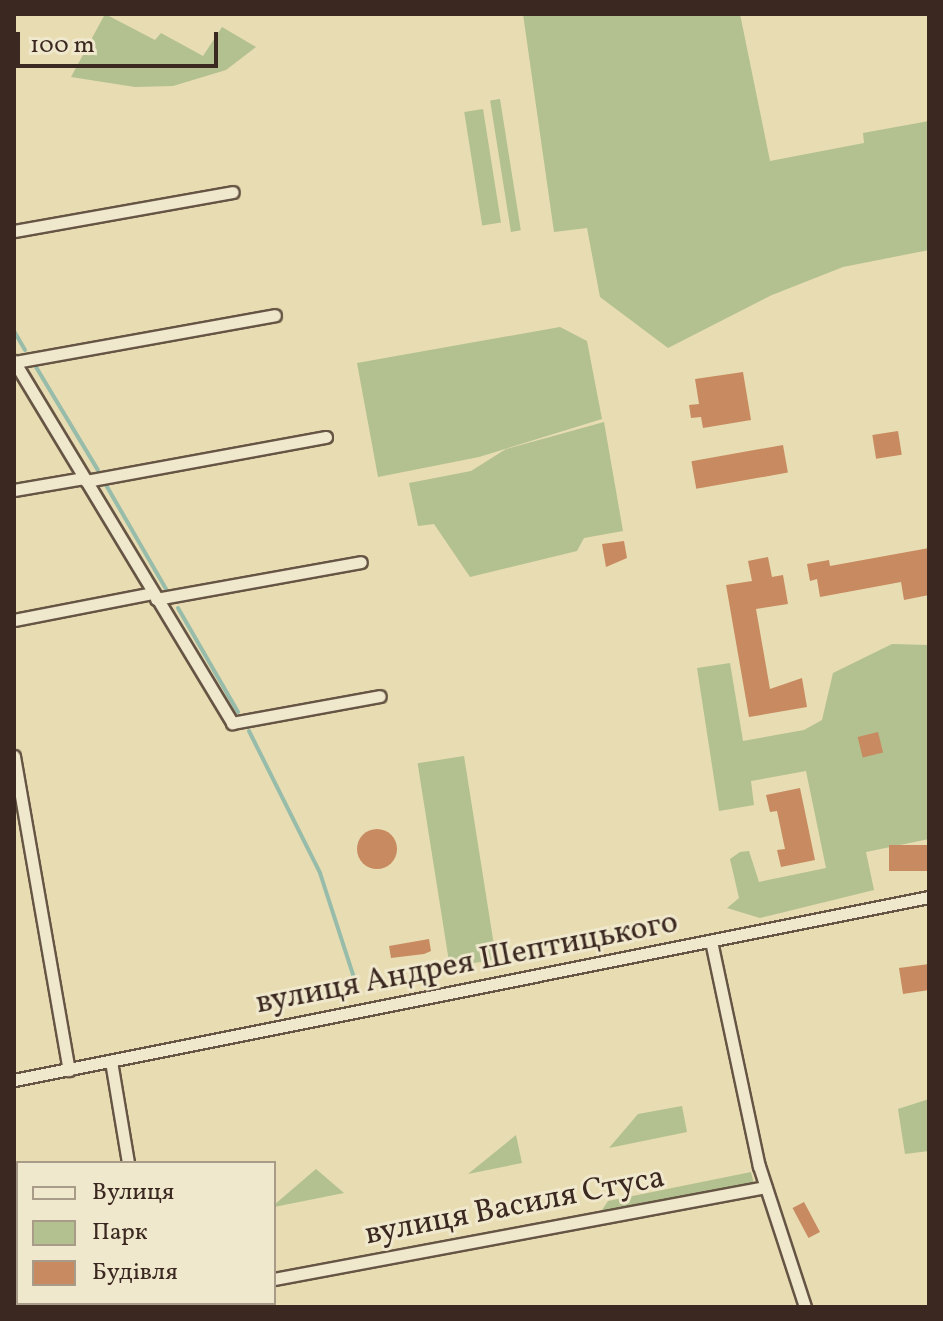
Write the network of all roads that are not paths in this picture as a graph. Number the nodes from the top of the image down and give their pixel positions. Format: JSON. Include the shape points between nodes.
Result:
{"nodes":[{"id":1,"x":233,"y":192,"type":"dead end"},
{"id":2,"x":14,"y":231,"type":"edge"},
{"id":3,"x":275,"y":315,"type":"dead end"},
{"id":4,"x":14,"y":362,"type":"edge"},
{"id":5,"x":326,"y":437,"type":"dead end"},
{"id":6,"x":85,"y":480,"type":"junction"},
{"id":7,"x":14,"y":490,"type":"edge"},
{"id":8,"x":361,"y":562,"type":"dead end"},
{"id":9,"x":155,"y":596,"type":"junction"},
{"id":10,"x":14,"y":620,"type":"edge"},
{"id":11,"x":380,"y":696,"type":"dead end"},
{"id":12,"x":14,"y":756,"type":"edge"},
{"id":13,"x":929,"y":897,"type":"edge"},
{"id":14,"x":711,"y":941,"type":"junction"},
{"id":15,"x":111,"y":1061,"type":"junction"},
{"id":16,"x":69,"y":1070,"type":"junction"},
{"id":17,"x":14,"y":1080,"type":"edge"},
{"id":18,"x":128,"y":1161,"type":"edge"},
{"id":19,"x":765,"y":1187,"type":"junction"},
{"id":20,"x":276,"y":1279,"type":"edge"},
{"id":21,"x":805,"y":1307,"type":"edge"}],
"edges":[{"from":1,"to":2,"type":"street"},
{"from":3,"to":4,"type":"street"},
{"from":4,"to":6,"type":"street"},
{"from":5,"to":6,"type":"street"},
{"from":6,"to":7,"type":"street"},
{"from":6,"to":9,"type":"street"},
{"from":8,"to":9,"type":"street"},
{"from":9,"to":10,"type":"street"},
{"from":9,"to":11,"type":"street","via":[[232,723]]},
{"from":12,"to":16,"type":"street"},
{"from":13,"to":14,"type":"street","name":"вулиця Андрея Шептицького"},
{"from":14,"to":15,"type":"street","name":"вулиця Андрея Шептицького"},
{"from":14,"to":19,"type":"street"},
{"from":15,"to":16,"type":"street","name":"вулиця Андрея Шептицького"},
{"from":15,"to":18,"type":"street"},
{"from":16,"to":17,"type":"street","name":"вулиця Андрея Шептицького"},
{"from":19,"to":20,"type":"street","name":"вулиця Василя Стуса"},
{"from":19,"to":21,"type":"street"}]}
